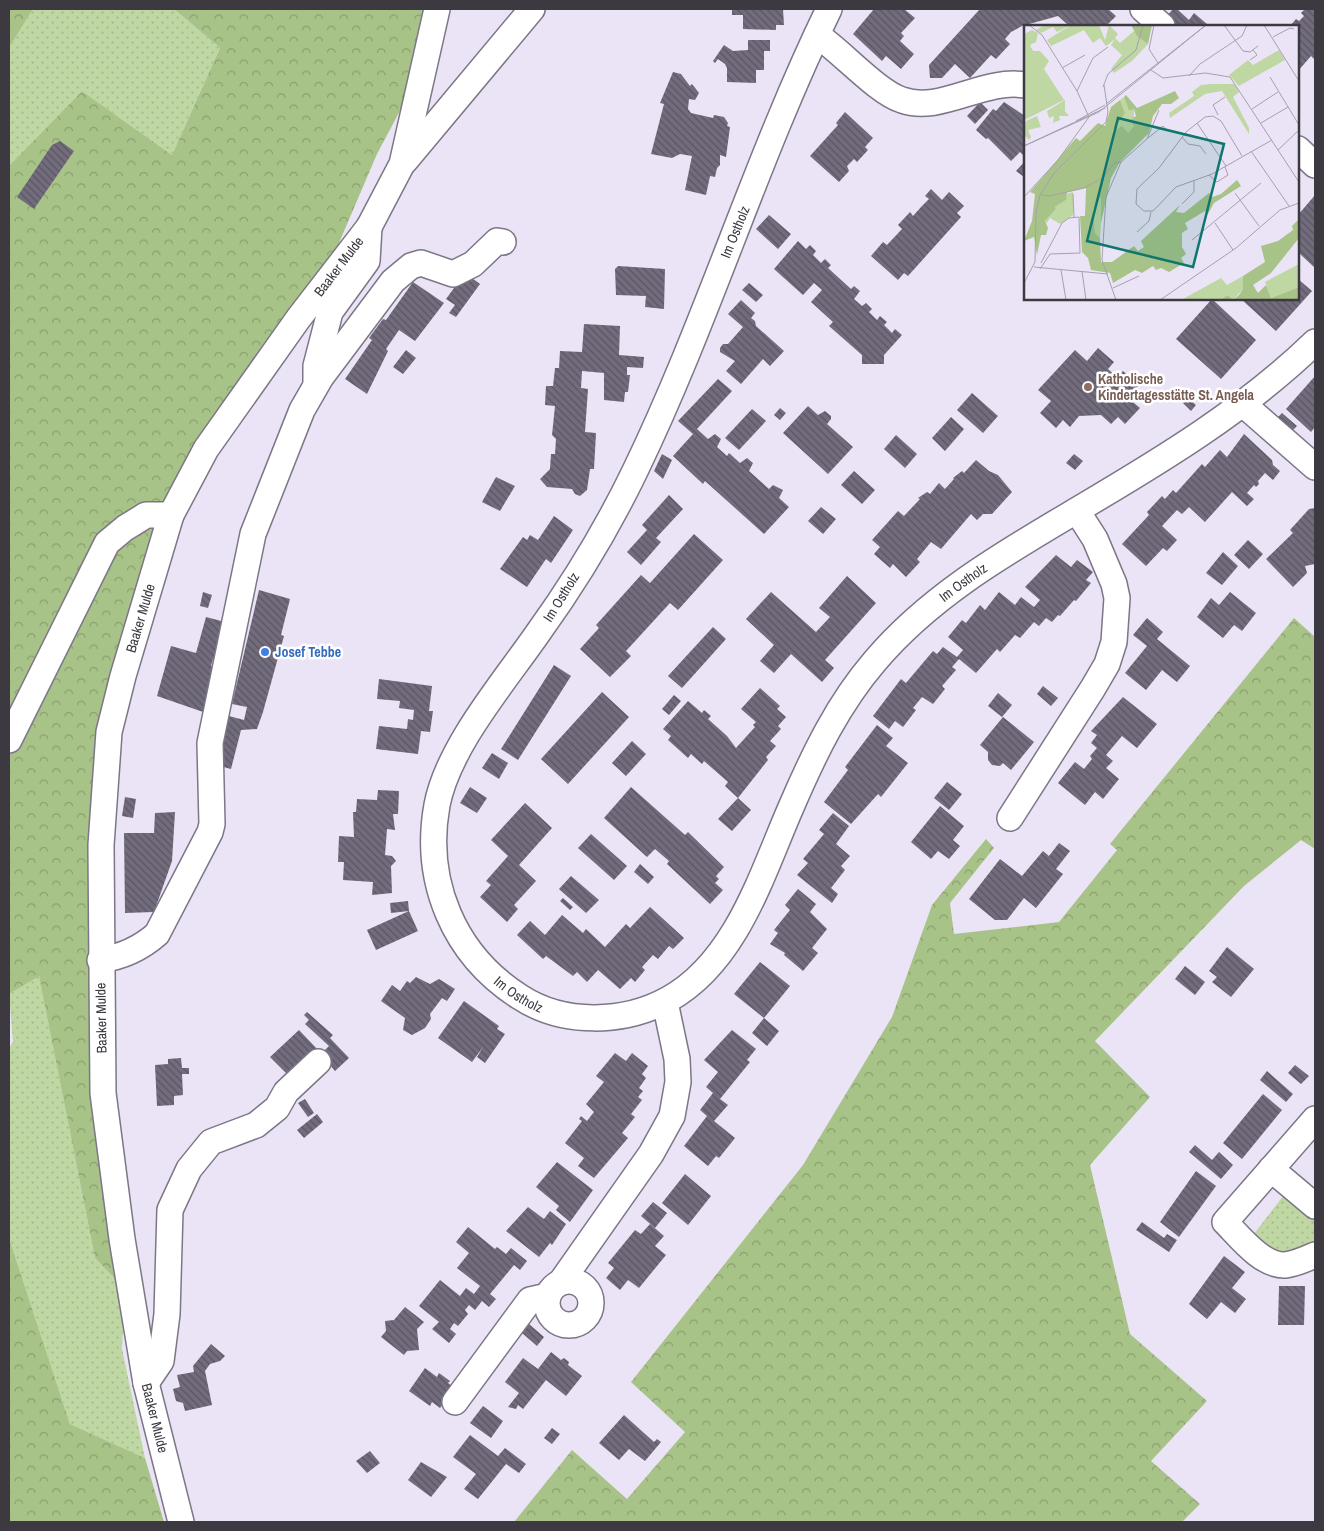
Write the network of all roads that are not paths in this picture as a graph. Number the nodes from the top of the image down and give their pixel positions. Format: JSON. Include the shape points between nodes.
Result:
{"nodes":[{"id":1,"x":437,"y":9,"type":"edge"},
{"id":2,"x":532,"y":9,"type":"edge"},
{"id":3,"x":830,"y":9,"type":"edge"},
{"id":4,"x":1142,"y":9,"type":"edge"},
{"id":5,"x":1161,"y":25,"type":"edge"},
{"id":6,"x":817,"y":35,"type":"junction"},
{"id":7,"x":1024,"y":86,"type":"edge"},
{"id":8,"x":1299,"y":150,"type":"edge"},
{"id":9,"x":402,"y":164,"type":"junction"},
{"id":10,"x":1315,"y":165,"type":"edge"},
{"id":11,"x":369,"y":227,"type":"junction"},
{"id":12,"x":503,"y":242,"type":"dead end"},
{"id":13,"x":1315,"y":342,"type":"edge"},
{"id":14,"x":316,"y":389,"type":"junction"},
{"id":15,"x":1243,"y":404,"type":"junction"},
{"id":16,"x":1315,"y":467,"type":"edge"},
{"id":17,"x":1077,"y":511,"type":"junction"},
{"id":18,"x":171,"y":515,"type":"junction"},
{"id":19,"x":9,"y":740,"type":"edge"},
{"id":20,"x":1010,"y":818,"type":"dead end"},
{"id":21,"x":100,"y":960,"type":"junction"},
{"id":22,"x":665,"y":1002,"type":"junction"},
{"id":23,"x":318,"y":1062,"type":"dead end"},
{"id":24,"x":1315,"y":1119,"type":"edge"},
{"id":25,"x":1270,"y":1169,"type":"junction"},
{"id":26,"x":1315,"y":1206,"type":"edge"},
{"id":27,"x":1315,"y":1256,"type":"edge"},
{"id":28,"x":146,"y":1383,"type":"junction"},
{"id":29,"x":455,"y":1402,"type":"dead end"},
{"id":30,"x":180,"y":1522,"type":"edge"}],
"edges":[{"from":1,"to":9,"type":"street","name":"Baaker Mulde"},
{"from":2,"to":9,"type":"street","name":"Baaker Mulde"},
{"from":3,"to":6,"type":"street","name":"Im Ostholz"},
{"from":4,"to":5,"type":"street"},
{"from":6,"to":7,"type":"street","via":[[884,90],[900,100],[916,104],[987,86],[1009,83]]},
{"from":6,"to":22,"type":"street","name":"Im Ostholz","via":[[635,472],[542,627],[468,733],[443,782],[438,802],[433,836],[437,885],[446,913],[460,939],[484,968],[527,1002],[564,1015],[614,1017]]},
{"from":8,"to":10,"type":"street"},
{"from":9,"to":11,"type":"street","name":"Baaker Mulde"},
{"from":11,"to":14,"type":"street","via":[[367,261],[330,312],[316,366]]},
{"from":11,"to":18,"type":"street","name":"Baaker Mulde","via":[[298,319],[206,450]]},
{"from":12,"to":14,"type":"street","via":[[497,241],[473,264],[453,274],[425,263],[411,266],[393,281],[321,377]]},
{"from":13,"to":15,"type":"street","name":"Im Ostholz"},
{"from":14,"to":21,"type":"street","via":[[291,433],[253,534],[210,743],[210,832],[157,934],[120,958]]},
{"from":15,"to":16,"type":"street"},
{"from":15,"to":17,"type":"street","name":"Im Ostholz","via":[[1163,459]]},
{"from":17,"to":20,"type":"street","via":[[1095,539],[1114,584],[1113,648],[1093,688]]},
{"from":17,"to":22,"type":"street","name":"Im Ostholz","via":[[995,559],[958,585],[908,625],[870,667],[827,729],[765,870],[728,941],[705,972]]},
{"from":18,"to":19,"type":"street","via":[[146,515],[107,544]]},
{"from":18,"to":21,"type":"street","name":"Baaker Mulde","via":[[109,732],[100,845]]},
{"from":21,"to":28,"type":"street","name":"Baaker Mulde","via":[[103,1093],[122,1239]]},
{"from":22,"to":29,"type":"street","via":[[677,1059],[678,1082],[672,1116],[651,1154],[555,1289],[530,1300]]},
{"from":23,"to":28,"type":"street","via":[[286,1092],[277,1108],[256,1125],[211,1142],[189,1170],[170,1210],[167,1314],[161,1361]]},
{"from":24,"to":25,"type":"street"},
{"from":25,"to":26,"type":"street"},
{"from":25,"to":27,"type":"street","via":[[1225,1222],[1250,1248],[1273,1263],[1288,1264]]},
{"from":28,"to":30,"type":"street","name":"Baaker Mulde"}]}
